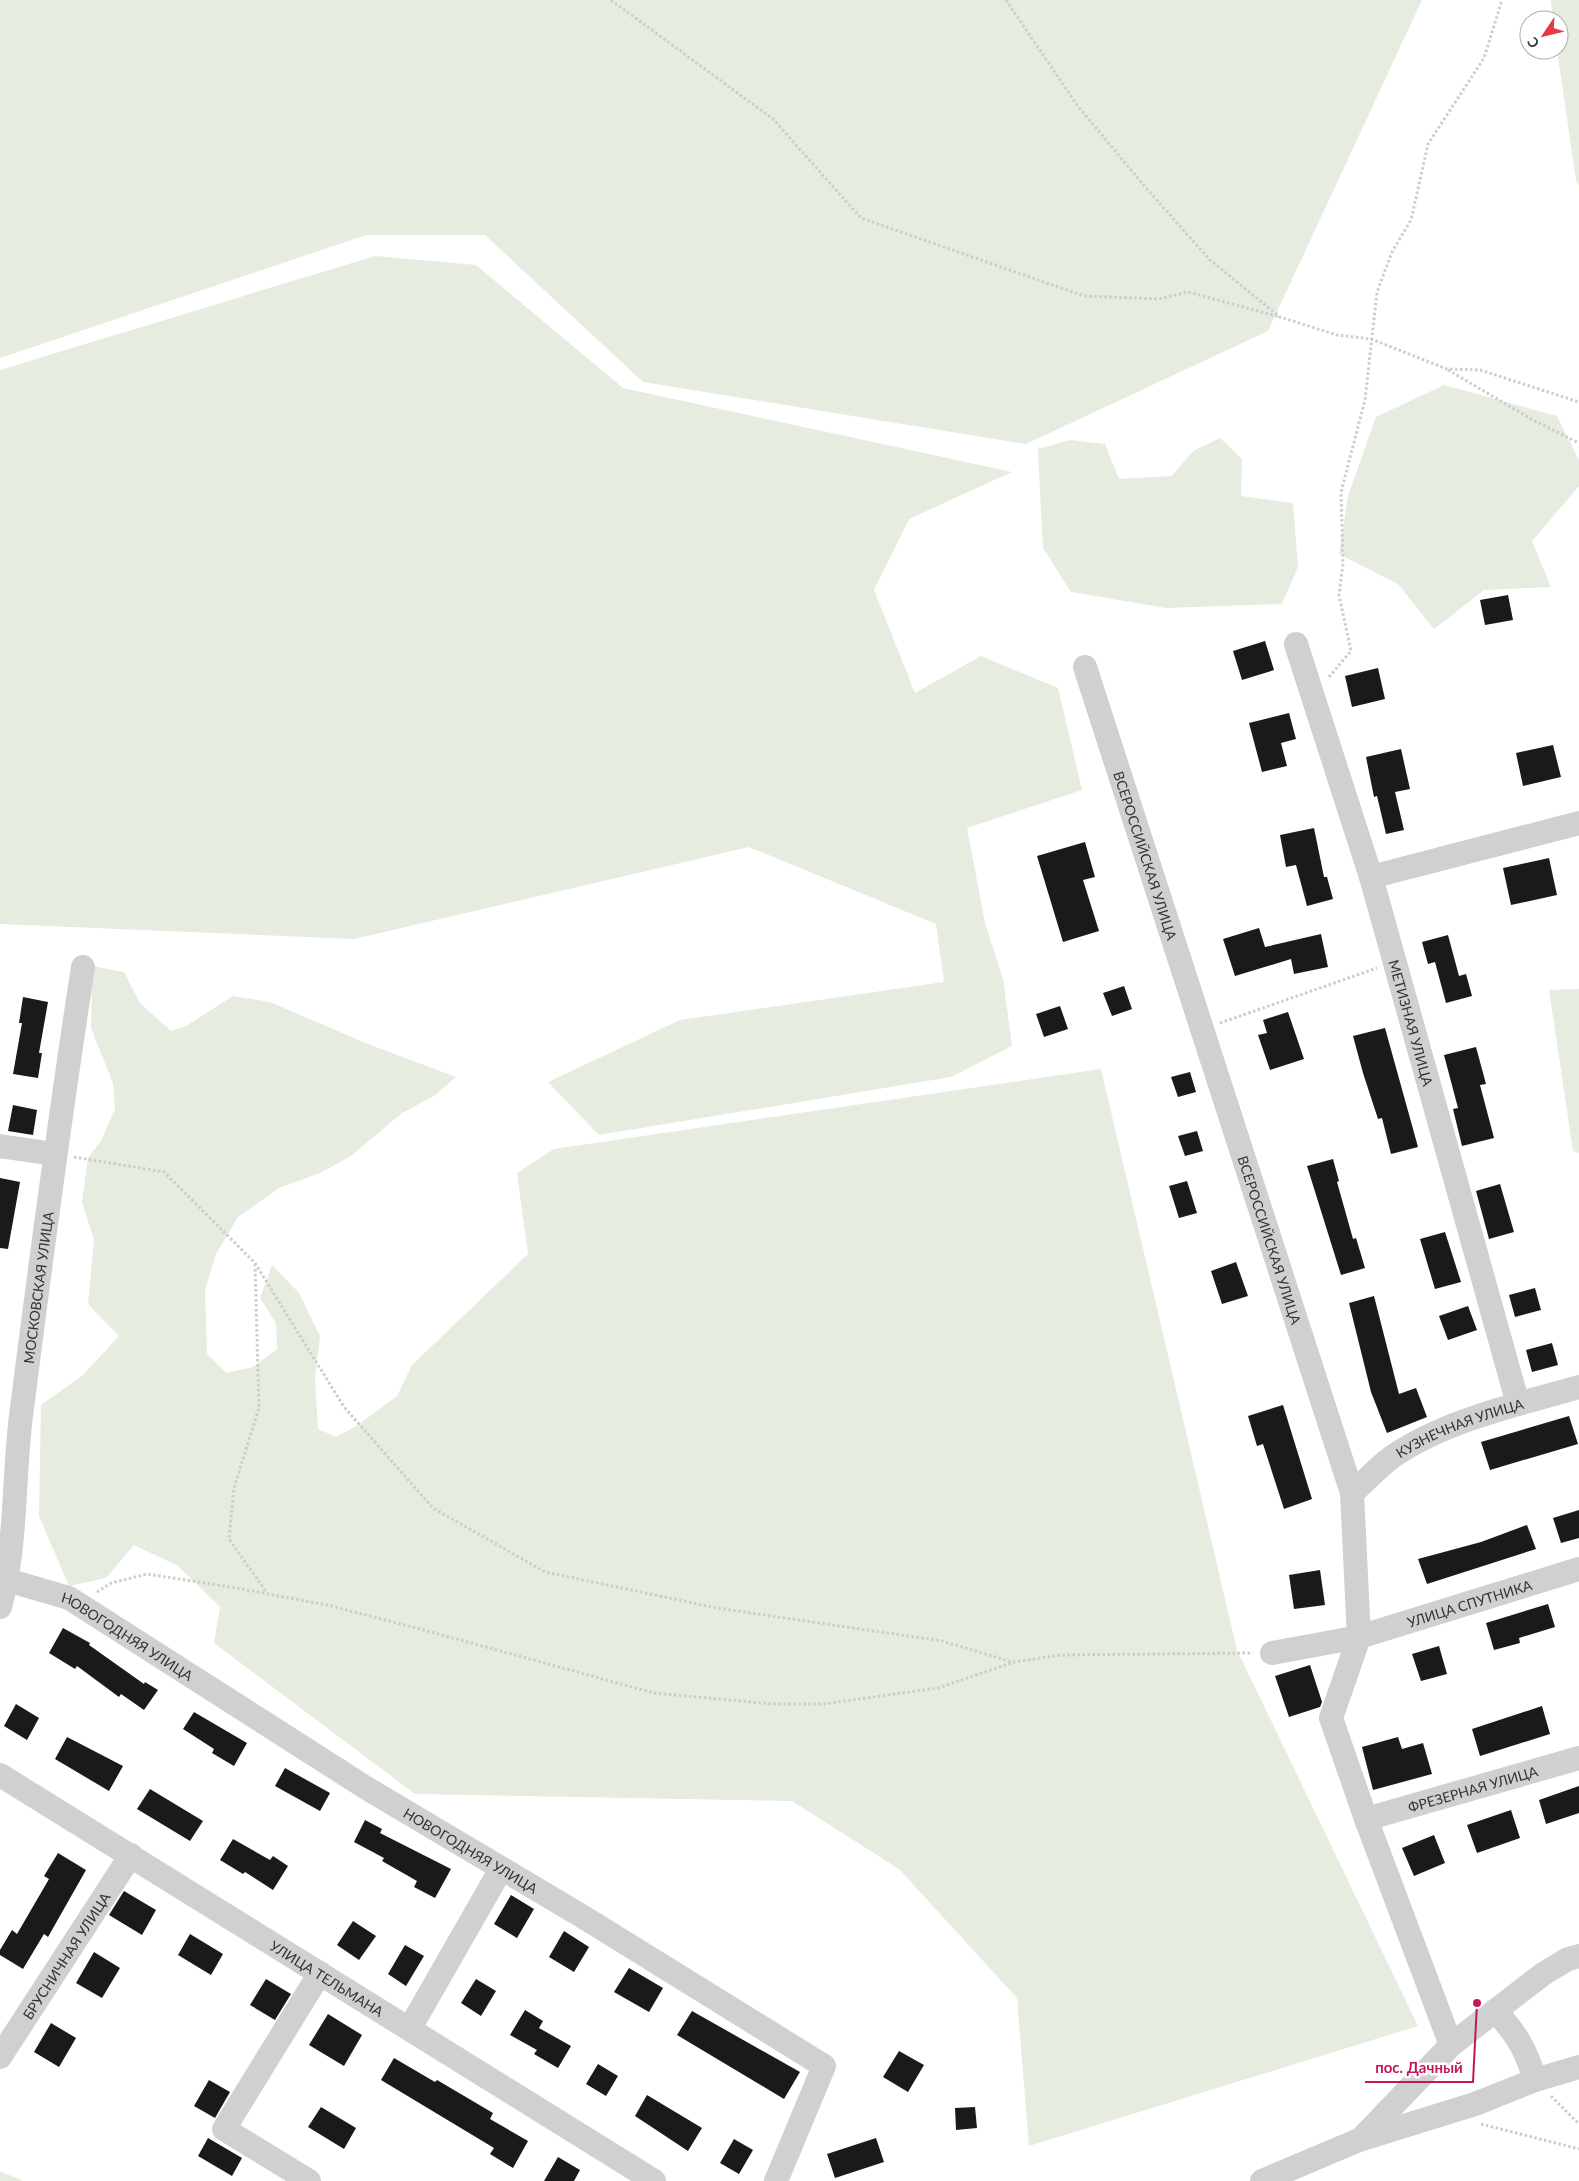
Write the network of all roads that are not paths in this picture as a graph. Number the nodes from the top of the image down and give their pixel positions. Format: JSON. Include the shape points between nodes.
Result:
{"nodes":[{"id":1,"x":1296,"y":644,"type":"dead end"},
{"id":2,"x":1085,"y":667,"type":"dead end"},
{"id":3,"x":1579,"y":823,"type":"edge"},
{"id":4,"x":1371,"y":877,"type":"junction"},
{"id":5,"x":83,"y":967,"type":"dead end"},
{"id":6,"x":0,"y":1146,"type":"edge"},
{"id":7,"x":54,"y":1154,"type":"junction"},
{"id":8,"x":1579,"y":1387,"type":"edge"},
{"id":9,"x":1518,"y":1404,"type":"junction"},
{"id":10,"x":1352,"y":1493,"type":"junction"},
{"id":11,"x":1579,"y":1569,"type":"edge"},
{"id":12,"x":7,"y":1580,"type":"junction"},
{"id":13,"x":0,"y":1607,"type":"edge"},
{"id":14,"x":1359,"y":1637,"type":"junction"},
{"id":15,"x":1272,"y":1653,"type":"road end"},
{"id":16,"x":1579,"y":1758,"type":"edge"},
{"id":17,"x":0,"y":1775,"type":"edge"},
{"id":18,"x":1366,"y":1819,"type":"junction"},
{"id":19,"x":131,"y":1855,"type":"junction"},
{"id":20,"x":501,"y":1869,"type":"junction"},
{"id":21,"x":1574,"y":1958,"type":"edge"},
{"id":22,"x":320,"y":1973,"type":"junction"},
{"id":23,"x":1495,"y":2011,"type":"junction"},
{"id":24,"x":410,"y":2028,"type":"junction"},
{"id":25,"x":1451,"y":2045,"type":"junction"},
{"id":26,"x":0,"y":2057,"type":"edge"},
{"id":27,"x":1579,"y":2067,"type":"edge"},
{"id":28,"x":1535,"y":2080,"type":"junction"},
{"id":29,"x":1359,"y":2140,"type":"junction"},
{"id":30,"x":310,"y":2181,"type":"edge"},
{"id":31,"x":654,"y":2181,"type":"edge"},
{"id":32,"x":776,"y":2181,"type":"edge"},
{"id":33,"x":1262,"y":2181,"type":"edge"}],
"edges":[{"from":1,"to":4,"type":"street","name":"МЕТИЗНАЯ УЛИЦА"},
{"from":2,"to":10,"type":"street","name":"ВСЕРОССИЙСКАЯ УЛИЦА"},
{"from":3,"to":4,"type":"street"},
{"from":4,"to":9,"type":"street","name":"МЕТИЗНАЯ УЛИЦА"},
{"from":5,"to":7,"type":"street","name":"МОСКОВСКАЯ УЛИЦА"},
{"from":6,"to":7,"type":"street"},
{"from":7,"to":12,"type":"street","name":"МОСКОВСКАЯ УЛИЦА","via":[[21,1420]]},
{"from":8,"to":9,"type":"street","name":"КУЗНЕЧНАЯ УЛИЦА"},
{"from":9,"to":10,"type":"street","name":"КУЗНЕЧНАЯ УЛИЦА","via":[[1436,1432],[1391,1458]]},
{"from":10,"to":14,"type":"street","name":"ВСЕРОССИЙСКАЯ УЛИЦА"},
{"from":11,"to":14,"type":"street","name":"УЛИЦА СПУТНИКА"},
{"from":12,"to":13,"type":"street","name":"МОСКОВСКАЯ УЛИЦА"},
{"from":12,"to":20,"type":"street","name":"НОВОГОДНЯЯ УЛИЦА","via":[[69,1598],[368,1789]]},
{"from":14,"to":15,"type":"street","name":"УЛИЦА СПУТНИКА"},
{"from":14,"to":18,"type":"street","name":"ВСЕРОССИЙСКАЯ УЛИЦА","via":[[1331,1718]]},
{"from":16,"to":18,"type":"street","name":"ФРЕЗЕРНАЯ УЛИЦА"},
{"from":17,"to":19,"type":"street","name":"УЛИЦА ТЕЛЬМАНА"},
{"from":18,"to":25,"type":"street","name":"ВСЕРОССИЙСКАЯ УЛИЦА"},
{"from":19,"to":22,"type":"street","name":"УЛИЦА ТЕЛЬМАНА"},
{"from":19,"to":26,"type":"street","name":"БРУСНИЧНАЯ УЛИЦА"},
{"from":20,"to":24,"type":"street"},
{"from":20,"to":32,"type":"street","name":"НОВОГОДНЯЯ УЛИЦА","via":[[824,2066]]},
{"from":21,"to":23,"type":"street","via":[[1543,1974]]},
{"from":22,"to":24,"type":"street","name":"УЛИЦА ТЕЛЬМАНА"},
{"from":22,"to":30,"type":"street","via":[[224,2129]]},
{"from":23,"to":25,"type":"street"},
{"from":23,"to":28,"type":"street","via":[[1522,2043]]},
{"from":24,"to":31,"type":"street","name":"УЛИЦА ТЕЛЬМАНА"},
{"from":25,"to":29,"type":"street"},
{"from":27,"to":28,"type":"street"},
{"from":28,"to":29,"type":"street","via":[[1475,2104]]},
{"from":29,"to":33,"type":"street"}]}
